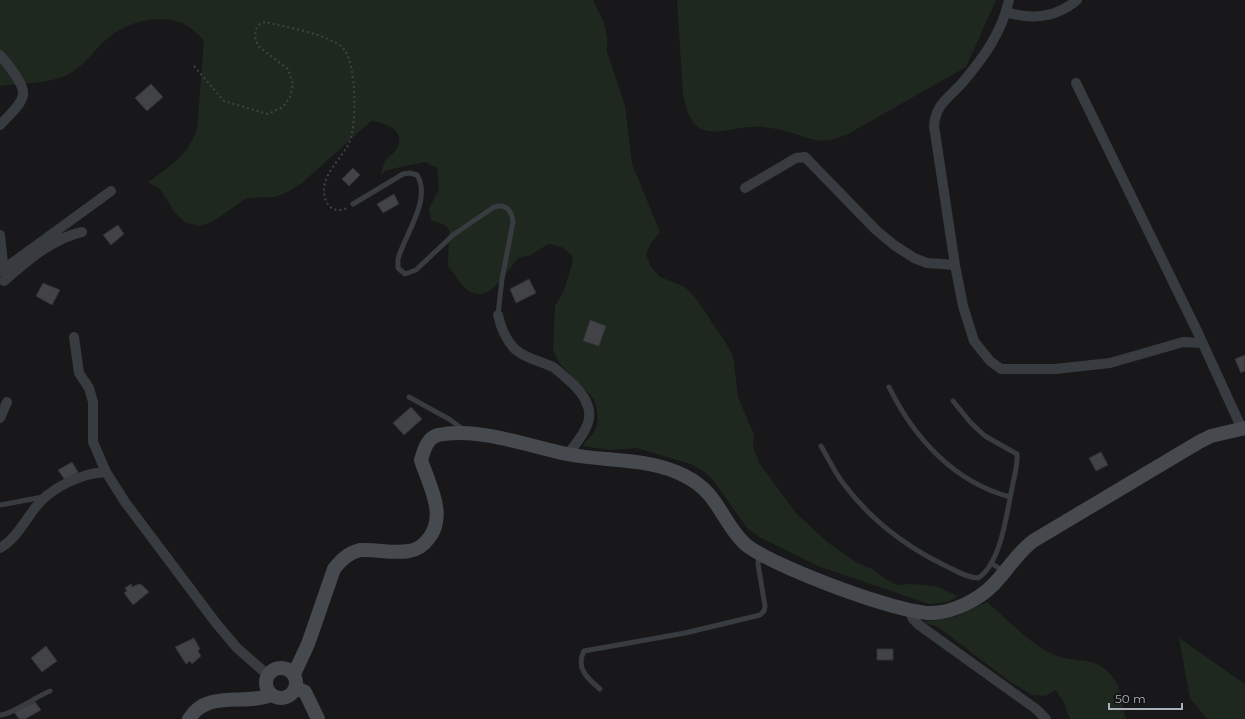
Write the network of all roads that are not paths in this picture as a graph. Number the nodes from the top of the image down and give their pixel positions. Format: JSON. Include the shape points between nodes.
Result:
{"nodes":[{"id":1,"x":1009,"y":0,"type":"edge"},
{"id":2,"x":1077,"y":0,"type":"edge"},
{"id":3,"x":1006,"y":12,"type":"junction"},
{"id":4,"x":0,"y":55,"type":"edge"},
{"id":5,"x":1076,"y":83,"type":"dead end"},
{"id":6,"x":0,"y":125,"type":"edge"},
{"id":7,"x":745,"y":188,"type":"dead end"},
{"id":8,"x":111,"y":191,"type":"dead end"},
{"id":9,"x":353,"y":204,"type":"road end"},
{"id":10,"x":82,"y":232,"type":"dead end"},
{"id":11,"x":0,"y":235,"type":"edge"},
{"id":12,"x":955,"y":265,"type":"junction"},
{"id":13,"x":4,"y":269,"type":"junction"},
{"id":14,"x":2,"y":283,"type":"edge"},
{"id":15,"x":498,"y":315,"type":"joint"},
{"id":16,"x":74,"y":337,"type":"dead end"},
{"id":17,"x":1202,"y":343,"type":"junction"},
{"id":18,"x":890,"y":387,"type":"dead end"},
{"id":19,"x":409,"y":397,"type":"dead end"},
{"id":20,"x":953,"y":401,"type":"dead end"},
{"id":21,"x":8,"y":402,"type":"dead end"},
{"id":22,"x":0,"y":418,"type":"edge"},
{"id":23,"x":1244,"y":429,"type":"edge"},
{"id":24,"x":469,"y":435,"type":"junction"},
{"id":25,"x":821,"y":446,"type":"dead end"},
{"id":26,"x":568,"y":454,"type":"junction"},
{"id":27,"x":106,"y":472,"type":"junction"},
{"id":28,"x":48,"y":496,"type":"junction"},
{"id":29,"x":1010,"y":496,"type":"junction"},
{"id":30,"x":0,"y":505,"type":"edge"},
{"id":31,"x":0,"y":548,"type":"edge"},
{"id":32,"x":760,"y":554,"type":"junction"},
{"id":33,"x":991,"y":562,"type":"junction"},
{"id":34,"x":1004,"y":572,"type":"junction"},
{"id":35,"x":909,"y":610,"type":"junction"},
{"id":36,"x":268,"y":675,"type":"junction"},
{"id":37,"x":295,"y":681,"type":"junction"},
{"id":38,"x":600,"y":689,"type":"dead end"},
{"id":39,"x":50,"y":691,"type":"dead end"},
{"id":40,"x":271,"y":695,"type":"junction"},
{"id":41,"x":0,"y":715,"type":"edge"},
{"id":42,"x":195,"y":716,"type":"edge"},
{"id":43,"x":318,"y":719,"type":"edge"},
{"id":44,"x":1046,"y":719,"type":"edge"}],
"edges":[{"from":1,"to":3,"type":"street"},
{"from":2,"to":3,"type":"street","via":[[1057,14],[1021,17]]},
{"from":3,"to":12,"type":"street","via":[[993,42],[962,83],[940,105],[935,115],[938,166]]},
{"from":4,"to":6,"type":"street","via":[[19,83],[23,95],[19,104]]},
{"from":5,"to":17,"type":"street"},
{"from":7,"to":12,"type":"street","via":[[796,158],[805,157],[894,245],[927,263]]},
{"from":8,"to":13,"type":"street"},
{"from":9,"to":15,"type":"lane","via":[[403,174],[417,175],[423,191],[421,202],[398,259],[398,268],[405,274],[416,270],[453,235],[494,207],[499,205],[508,208],[513,222]]},
{"from":10,"to":14,"type":"street","via":[[71,234],[57,242]]},
{"from":11,"to":13,"type":"street"},
{"from":12,"to":17,"type":"street","via":[[963,306],[974,340],[990,361],[1000,368],[1055,369],[1110,363],[1183,342]]},
{"from":13,"to":14,"type":"street"},
{"from":15,"to":26,"type":"street","via":[[501,329],[517,350],[552,367],[585,397],[589,421]]},
{"from":16,"to":27,"type":"street","via":[[79,373],[89,388],[93,402],[94,442]]},
{"from":17,"to":23,"type":"street"},
{"from":18,"to":29,"type":"lane","via":[[906,419],[936,455],[973,483],[992,492]]},
{"from":19,"to":24,"type":"lane","via":[[449,419]]},
{"from":20,"to":29,"type":"lane","via":[[985,436],[1017,454]]},
{"from":21,"to":22,"type":"street"},
{"from":23,"to":34,"type":"street","via":[[1211,436],[1181,451],[1033,541]]},
{"from":24,"to":26,"type":"street","via":[[515,440]]},
{"from":24,"to":37,"type":"street","via":[[436,436],[429,441],[423,451],[421,460],[438,516],[434,532],[425,544],[407,552],[360,550],[340,561],[334,569]]},
{"from":25,"to":33,"type":"lane","via":[[842,482],[858,502],[903,541],[930,558],[974,578],[982,576]]},
{"from":26,"to":32,"type":"street","via":[[661,466],[687,477],[709,494],[734,532],[745,544]]},
{"from":27,"to":28,"type":"street","via":[[82,476]]},
{"from":27,"to":36,"type":"street","via":[[124,502],[216,623],[236,648]]},
{"from":28,"to":30,"type":"lane"},
{"from":28,"to":31,"type":"street","via":[[36,507],[19,531]]},
{"from":29,"to":33,"type":"lane","via":[[1003,534]]},
{"from":32,"to":35,"type":"street","via":[[862,596]]},
{"from":32,"to":38,"type":"lane","via":[[758,564],[765,606],[760,615],[685,633],[584,651],[580,662],[582,669],[589,680]]},
{"from":33,"to":34,"type":"lane"},
{"from":34,"to":35,"type":"street","via":[[984,593],[957,608],[923,614]]},
{"from":35,"to":44,"type":"street","via":[[919,626],[1036,709]]},
{"from":36,"to":37,"type":"street","via":[[279,668],[287,669]]},
{"from":36,"to":40,"type":"street","via":[[266,684]]},
{"from":37,"to":40,"type":"street","via":[[293,692],[286,698]]},
{"from":37,"to":43,"type":"street","via":[[305,692]]},
{"from":39,"to":41,"type":"lane","via":[[7,715]]},
{"from":40,"to":42,"type":"street","via":[[261,699],[214,700]]}]}
